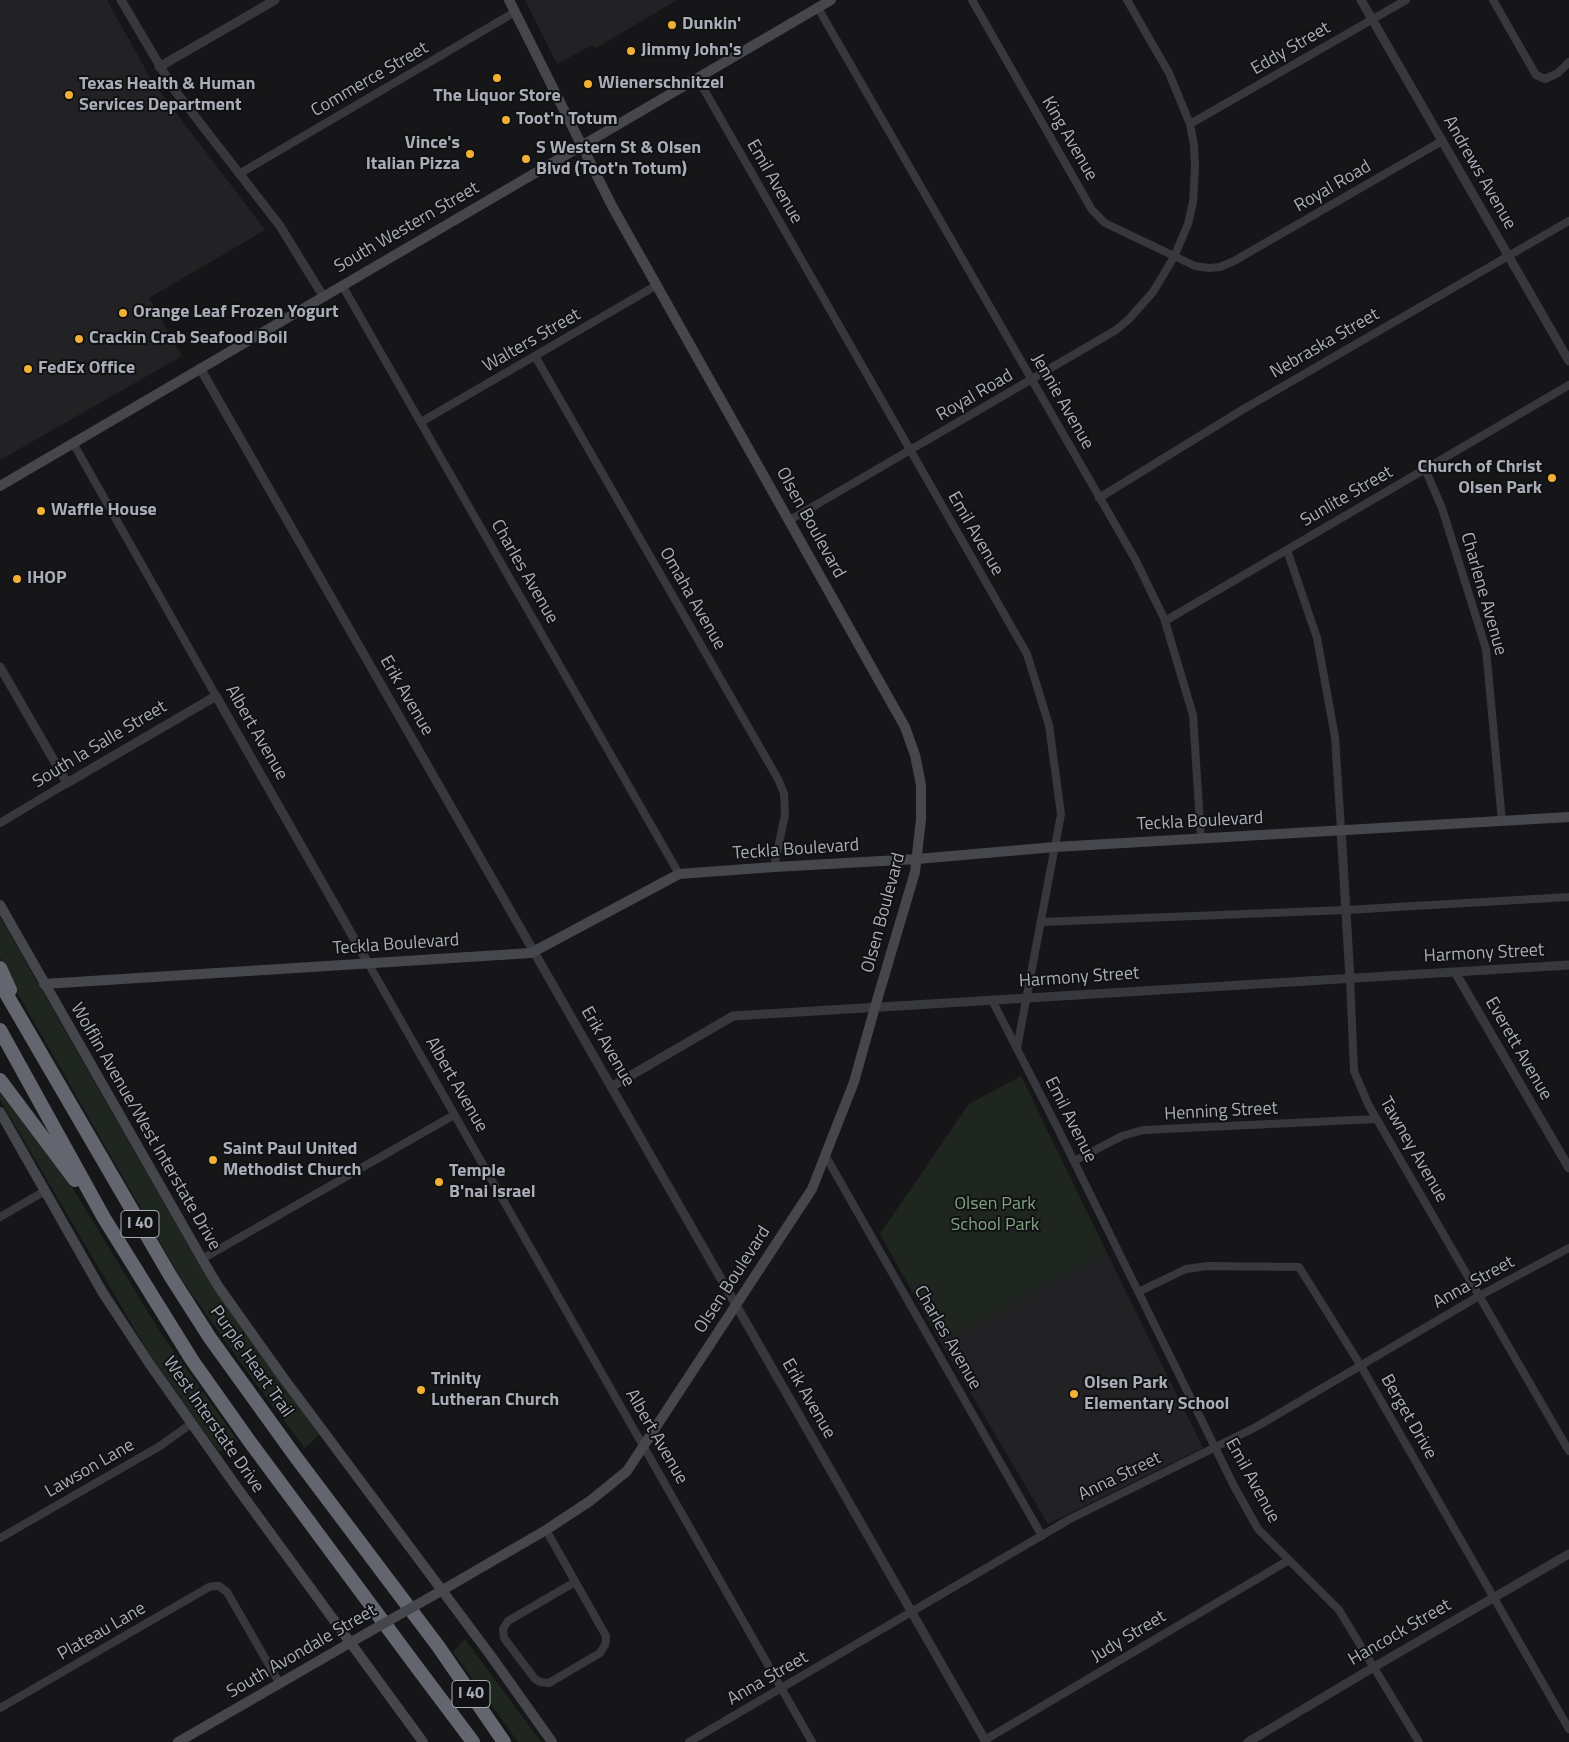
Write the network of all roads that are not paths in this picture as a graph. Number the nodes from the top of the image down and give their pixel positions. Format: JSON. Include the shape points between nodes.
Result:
{"nodes":[{"id":1,"x":121,"y":0,"type":"edge"},
{"id":2,"x":275,"y":0,"type":"edge"},
{"id":3,"x":509,"y":0,"type":"edge"},
{"id":4,"x":831,"y":0,"type":"edge"},
{"id":5,"x":972,"y":0,"type":"edge"},
{"id":6,"x":1127,"y":0,"type":"edge"},
{"id":7,"x":1361,"y":0,"type":"edge"},
{"id":8,"x":1406,"y":0,"type":"edge"},
{"id":9,"x":1493,"y":0,"type":"edge"},
{"id":10,"x":818,"y":8,"type":"junction"},
{"id":11,"x":515,"y":12,"type":"junction"},
{"id":12,"x":1373,"y":20,"type":"junction"},
{"id":13,"x":1569,"y":62,"type":"edge"},
{"id":14,"x":159,"y":67,"type":"junction"},
{"id":15,"x":698,"y":79,"type":"junction"},
{"id":16,"x":1190,"y":124,"type":"junction"},
{"id":17,"x":1442,"y":141,"type":"junction"},
{"id":18,"x":582,"y":145,"type":"junction"},
{"id":19,"x":240,"y":174,"type":"junction"},
{"id":20,"x":1569,"y":221,"type":"edge"},
{"id":21,"x":1508,"y":256,"type":"junction"},
{"id":22,"x":1174,"y":257,"type":"junction"},
{"id":23,"x":342,"y":285,"type":"junction"},
{"id":24,"x":657,"y":285,"type":"junction"},
{"id":25,"x":323,"y":296,"type":"junction"},
{"id":26,"x":536,"y":356,"type":"junction"},
{"id":27,"x":1569,"y":361,"type":"edge"},
{"id":28,"x":200,"y":368,"type":"junction"},
{"id":29,"x":1032,"y":380,"type":"junction"},
{"id":30,"x":1569,"y":385,"type":"edge"},
{"id":31,"x":421,"y":422,"type":"junction"},
{"id":32,"x":73,"y":443,"type":"junction"},
{"id":33,"x":910,"y":451,"type":"junction"},
{"id":34,"x":1424,"y":469,"type":"junction"},
{"id":35,"x":0,"y":486,"type":"edge"},
{"id":36,"x":1099,"y":498,"type":"junction"},
{"id":37,"x":790,"y":520,"type":"junction"},
{"id":38,"x":1287,"y":550,"type":"junction"},
{"id":39,"x":1165,"y":621,"type":"junction"},
{"id":40,"x":0,"y":667,"type":"edge"},
{"id":41,"x":216,"y":696,"type":"junction"},
{"id":42,"x":67,"y":784,"type":"junction"},
{"id":43,"x":1569,"y":818,"type":"edge"},
{"id":44,"x":1502,"y":821,"type":"junction"},
{"id":45,"x":0,"y":823,"type":"edge"},
{"id":46,"x":1341,"y":830,"type":"junction"},
{"id":47,"x":1201,"y":839,"type":"junction"},
{"id":48,"x":1055,"y":847,"type":"junction"},
{"id":49,"x":918,"y":859,"type":"junction"},
{"id":50,"x":774,"y":867,"type":"junction"},
{"id":51,"x":679,"y":874,"type":"junction"},
{"id":52,"x":1569,"y":897,"type":"edge"},
{"id":53,"x":0,"y":905,"type":"edge"},
{"id":54,"x":1346,"y":910,"type":"junction"},
{"id":55,"x":1041,"y":922,"type":"junction"},
{"id":56,"x":534,"y":952,"type":"junction"},
{"id":57,"x":368,"y":963,"type":"junction"},
{"id":58,"x":1569,"y":965,"type":"edge"},
{"id":59,"x":0,"y":968,"type":"edge"},
{"id":60,"x":1455,"y":972,"type":"junction"},
{"id":61,"x":1350,"y":978,"type":"junction"},
{"id":62,"x":0,"y":982,"type":"edge"},
{"id":63,"x":44,"y":984,"type":"junction"},
{"id":64,"x":1028,"y":997,"type":"junction"},
{"id":65,"x":992,"y":1000,"type":"junction"},
{"id":66,"x":875,"y":1007,"type":"junction"},
{"id":67,"x":0,"y":1030,"type":"edge"},
{"id":68,"x":29,"y":1034,"type":"junction"},
{"id":69,"x":1017,"y":1048,"type":"junction"},
{"id":70,"x":0,"y":1080,"type":"edge"},
{"id":71,"x":611,"y":1086,"type":"junction"},
{"id":72,"x":0,"y":1112,"type":"edge"},
{"id":73,"x":454,"y":1115,"type":"junction"},
{"id":74,"x":1376,"y":1119,"type":"junction"},
{"id":75,"x":825,"y":1155,"type":"junction"},
{"id":76,"x":1074,"y":1161,"type":"junction"},
{"id":77,"x":1569,"y":1168,"type":"edge"},
{"id":78,"x":45,"y":1191,"type":"junction"},
{"id":79,"x":0,"y":1217,"type":"edge"},
{"id":80,"x":104,"y":1218,"type":"junction"},
{"id":81,"x":1569,"y":1248,"type":"edge"},
{"id":82,"x":202,"y":1259,"type":"junction"},
{"id":83,"x":1138,"y":1292,"type":"junction"},
{"id":84,"x":1479,"y":1296,"type":"junction"},
{"id":85,"x":736,"y":1305,"type":"junction"},
{"id":86,"x":1361,"y":1366,"type":"junction"},
{"id":87,"x":192,"y":1423,"type":"junction"},
{"id":88,"x":643,"y":1447,"type":"junction"},
{"id":89,"x":1215,"y":1447,"type":"junction"},
{"id":90,"x":1569,"y":1451,"type":"edge"},
{"id":91,"x":546,"y":1530,"type":"junction"},
{"id":92,"x":1042,"y":1536,"type":"junction"},
{"id":93,"x":0,"y":1538,"type":"edge"},
{"id":94,"x":1569,"y":1554,"type":"edge"},
{"id":95,"x":1289,"y":1560,"type":"junction"},
{"id":96,"x":575,"y":1582,"type":"junction"},
{"id":97,"x":442,"y":1590,"type":"junction"},
{"id":98,"x":1494,"y":1597,"type":"junction"},
{"id":99,"x":912,"y":1612,"type":"junction"},
{"id":100,"x":350,"y":1642,"type":"junction"},
{"id":101,"x":1374,"y":1667,"type":"junction"},
{"id":102,"x":280,"y":1684,"type":"junction"},
{"id":103,"x":781,"y":1688,"type":"junction"},
{"id":104,"x":0,"y":1708,"type":"edge"},
{"id":105,"x":1569,"y":1729,"type":"edge"},
{"id":106,"x":986,"y":1741,"type":"edge"},
{"id":107,"x":178,"y":1742,"type":"edge"},
{"id":108,"x":424,"y":1742,"type":"edge"},
{"id":109,"x":473,"y":1742,"type":"edge"},
{"id":110,"x":504,"y":1742,"type":"edge"},
{"id":111,"x":552,"y":1742,"type":"edge"},
{"id":112,"x":689,"y":1742,"type":"edge"},
{"id":113,"x":812,"y":1742,"type":"edge"},
{"id":114,"x":1248,"y":1742,"type":"edge"},
{"id":115,"x":1419,"y":1742,"type":"edge"}],
"edges":[{"from":1,"to":14,"type":"street"},
{"from":2,"to":14,"type":"street"},
{"from":3,"to":11,"type":"main road","name":"Olsen Boulevard"},
{"from":4,"to":10,"type":"main road","name":"South Western Street"},
{"from":5,"to":22,"type":"street","name":"King Avenue","via":[[1092,210],[1105,222]]},
{"from":6,"to":16,"type":"street","via":[[1169,73]]},
{"from":7,"to":12,"type":"street","name":"Andrews Avenue"},
{"from":8,"to":12,"type":"street","name":"Eddy Street"},
{"from":9,"to":13,"type":"street","via":[[1536,75],[1546,79]]},
{"from":10,"to":15,"type":"main road","name":"South Western Street"},
{"from":10,"to":29,"type":"street","name":"Jennie Avenue"},
{"from":11,"to":18,"type":"main road","name":"Olsen Boulevard"},
{"from":11,"to":19,"type":"street","name":"Commerce Street"},
{"from":12,"to":16,"type":"street","name":"Eddy Street"},
{"from":12,"to":17,"type":"street","name":"Andrews Avenue"},
{"from":14,"to":19,"type":"street"},
{"from":15,"to":18,"type":"main road","name":"South Western Street"},
{"from":15,"to":33,"type":"street","name":"Emil Avenue"},
{"from":16,"to":22,"type":"street","via":[[1195,167],[1193,202]]},
{"from":17,"to":21,"type":"street","name":"Andrews Avenue"},
{"from":17,"to":22,"type":"street","name":"Royal Road","via":[[1234,261],[1208,268]]},
{"from":18,"to":23,"type":"main road","name":"South Western Street"},
{"from":18,"to":24,"type":"main road","name":"Olsen Boulevard"},
{"from":19,"to":25,"type":"street","via":[[280,226]]},
{"from":20,"to":21,"type":"street","name":"Nebraska Street"},
{"from":21,"to":27,"type":"street","name":"Andrews Avenue"},
{"from":21,"to":36,"type":"street","name":"Nebraska Street","via":[[1242,410]]},
{"from":22,"to":29,"type":"street","name":"Royal Road","via":[[1153,292],[1129,319]]},
{"from":23,"to":25,"type":"main road","name":"South Western Street"},
{"from":23,"to":31,"type":"street","name":"Charles Avenue"},
{"from":24,"to":26,"type":"street","name":"Walters Street"},
{"from":24,"to":37,"type":"main road","name":"Olsen Boulevard"},
{"from":25,"to":28,"type":"main road","name":"South Western Street"},
{"from":26,"to":31,"type":"street","name":"Walters Street"},
{"from":26,"to":50,"type":"street","name":"Omaha Avenue","via":[[778,779],[784,793],[785,815]]},
{"from":28,"to":32,"type":"main road","name":"South Western Street"},
{"from":28,"to":56,"type":"street","name":"Erik Avenue"},
{"from":29,"to":33,"type":"street","name":"Royal Road"},
{"from":29,"to":36,"type":"street","name":"Jennie Avenue"},
{"from":30,"to":34,"type":"street","name":"Sunlite Street"},
{"from":31,"to":51,"type":"street","name":"Charles Avenue"},
{"from":32,"to":35,"type":"main road","name":"South Western Street"},
{"from":32,"to":41,"type":"street","name":"Albert Avenue"},
{"from":33,"to":37,"type":"street","name":"Royal Road"},
{"from":33,"to":48,"type":"street","name":"Emil Avenue","via":[[1027,654],[1049,725],[1061,814]]},
{"from":34,"to":38,"type":"street","name":"Sunlite Street"},
{"from":34,"to":44,"type":"street","name":"Charlene Avenue","via":[[1442,508],[1486,649]]},
{"from":36,"to":39,"type":"street","name":"Jennie Avenue"},
{"from":37,"to":49,"type":"main road","name":"Olsen Boulevard","via":[[905,727],[921,785]]},
{"from":38,"to":39,"type":"street","name":"Sunlite Street"},
{"from":38,"to":46,"type":"street","via":[[1317,638],[1335,736]]},
{"from":39,"to":47,"type":"street","name":"Jennie Avenue","via":[[1193,715]]},
{"from":40,"to":42,"type":"street"},
{"from":41,"to":42,"type":"street","name":"South la Salle Street"},
{"from":41,"to":57,"type":"street","name":"Albert Avenue"},
{"from":42,"to":45,"type":"street","name":"South la Salle Street"},
{"from":43,"to":44,"type":"main road","name":"Teckla Boulevard"},
{"from":44,"to":46,"type":"main road","name":"Teckla Boulevard"},
{"from":46,"to":47,"type":"main road","name":"Teckla Boulevard"},
{"from":46,"to":54,"type":"street","name":"Tawney Avenue"},
{"from":47,"to":48,"type":"main road","name":"Teckla Boulevard"},
{"from":48,"to":49,"type":"main road","name":"Teckla Boulevard"},
{"from":48,"to":55,"type":"street","name":"Emil Avenue"},
{"from":49,"to":50,"type":"main road","name":"Teckla Boulevard"},
{"from":49,"to":66,"type":"main road","name":"Olsen Boulevard"},
{"from":50,"to":51,"type":"main road","name":"Teckla Boulevard"},
{"from":51,"to":56,"type":"main road","name":"Teckla Boulevard"},
{"from":52,"to":54,"type":"street"},
{"from":53,"to":63,"type":"main road"},
{"from":54,"to":55,"type":"street"},
{"from":54,"to":61,"type":"street","name":"Tawney Avenue"},
{"from":55,"to":64,"type":"street","name":"Emil Avenue"},
{"from":56,"to":57,"type":"main road","name":"Teckla Boulevard"},
{"from":56,"to":71,"type":"street","name":"Erik Avenue"},
{"from":57,"to":63,"type":"main road","name":"Teckla Boulevard"},
{"from":57,"to":73,"type":"street","name":"Albert Avenue"},
{"from":58,"to":60,"type":"street","name":"Harmony Street"},
{"from":59,"to":68,"type":"highway"},
{"from":60,"to":61,"type":"street","name":"Harmony Street"},
{"from":60,"to":77,"type":"street","name":"Everett Avenue"},
{"from":61,"to":64,"type":"street","name":"Harmony Street"},
{"from":61,"to":74,"type":"street","name":"Tawney Avenue","via":[[1354,1071]]},
{"from":62,"to":68,"type":"highway","name":"Purple Heart Trail","number":"I 40"},
{"from":63,"to":82,"type":"main road","name":"Wolflin Avenue/West Interstate Drive"},
{"from":64,"to":65,"type":"street","name":"Harmony Street"},
{"from":64,"to":69,"type":"street","name":"Emil Avenue"},
{"from":65,"to":66,"type":"street","name":"Harmony Street"},
{"from":65,"to":69,"type":"street","name":"Emil Avenue"},
{"from":66,"to":71,"type":"street","name":"Harmony Street","via":[[733,1016]]},
{"from":66,"to":75,"type":"main road","name":"Olsen Boulevard","via":[[854,1082]]},
{"from":67,"to":80,"type":"highway","number":"I 40"},
{"from":68,"to":110,"type":"highway","name":"Purple Heart Trail","number":"I 40","via":[[170,1277],[210,1338],[438,1646]]},
{"from":69,"to":76,"type":"street","name":"Emil Avenue"},
{"from":70,"to":80,"type":"highway"},
{"from":71,"to":85,"type":"street","name":"Erik Avenue"},
{"from":72,"to":78,"type":"main road","name":"West Interstate Drive"},
{"from":73,"to":82,"type":"street"},
{"from":73,"to":88,"type":"street","name":"Albert Avenue"},
{"from":74,"to":76,"type":"street","name":"Henning Street","via":[[1144,1130],[1122,1136]]},
{"from":74,"to":84,"type":"street","name":"Tawney Avenue"},
{"from":75,"to":85,"type":"main road","name":"Olsen Boulevard","via":[[812,1189]]},
{"from":75,"to":92,"type":"street","name":"Charles Avenue"},
{"from":76,"to":83,"type":"street","name":"Emil Avenue"},
{"from":78,"to":79,"type":"street"},
{"from":78,"to":87,"type":"main road","name":"West Interstate Drive","via":[[103,1293]]},
{"from":80,"to":109,"type":"highway","number":"I 40","via":[[192,1360]]},
{"from":81,"to":84,"type":"street","name":"Anna Street"},
{"from":82,"to":97,"type":"main road","name":"Wolflin Avenue/West Interstate Drive","via":[[282,1376]]},
{"from":83,"to":86,"type":"street","name":"Berget Drive","via":[[1186,1269],[1208,1266],[1299,1267]]},
{"from":83,"to":89,"type":"street","name":"Emil Avenue"},
{"from":84,"to":86,"type":"street","name":"Anna Street"},
{"from":84,"to":90,"type":"street","name":"Tawney Avenue"},
{"from":85,"to":88,"type":"main road","name":"Olsen Boulevard"},
{"from":85,"to":99,"type":"street","name":"Erik Avenue"},
{"from":86,"to":89,"type":"street","name":"Anna Street"},
{"from":86,"to":98,"type":"street","name":"Berget Drive"},
{"from":87,"to":93,"type":"street","name":"Lawson Lane","via":[[160,1446]]},
{"from":87,"to":100,"type":"main road","name":"West Interstate Drive"},
{"from":88,"to":91,"type":"main road","name":"Olsen Boulevard","via":[[627,1471]]},
{"from":88,"to":103,"type":"street","name":"Albert Avenue"},
{"from":89,"to":92,"type":"street","name":"Anna Street"},
{"from":89,"to":95,"type":"street","name":"Emil Avenue","via":[[1258,1530]]},
{"from":91,"to":96,"type":"street"},
{"from":91,"to":97,"type":"main road","name":"Olsen Boulevard"},
{"from":92,"to":99,"type":"street","name":"Anna Street"},
{"from":94,"to":98,"type":"street","name":"Hancock Street"},
{"from":95,"to":101,"type":"street","name":"Emil Avenue","via":[[1339,1610]]},
{"from":95,"to":106,"type":"street","name":"Judy Street"},
{"from":96,"to":96,"type":"street","via":[[606,1636],[605,1646],[600,1653],[549,1683],[540,1682],[534,1679],[504,1638],[503,1629],[508,1621]]},
{"from":97,"to":100,"type":"main road","name":"South Avondale Street","bridge":true},
{"from":97,"to":111,"type":"main road"},
{"from":98,"to":101,"type":"street","name":"Hancock Street"},
{"from":98,"to":105,"type":"street","name":"Berget Drive"},
{"from":99,"to":103,"type":"street","name":"Anna Street"},
{"from":99,"to":106,"type":"street","name":"Erik Avenue"},
{"from":100,"to":102,"type":"main road","name":"South Avondale Street"},
{"from":100,"to":108,"type":"main road","name":"West Interstate Drive"},
{"from":101,"to":114,"type":"street","name":"Hancock Street"},
{"from":101,"to":115,"type":"street","name":"Emil Avenue"},
{"from":102,"to":104,"type":"street","name":"Plateau Lane","via":[[227,1592],[219,1586],[209,1587]]},
{"from":102,"to":107,"type":"main road","name":"South Avondale Street"},
{"from":103,"to":112,"type":"street","name":"Anna Street"},
{"from":103,"to":113,"type":"street","name":"Albert Avenue"}]}
